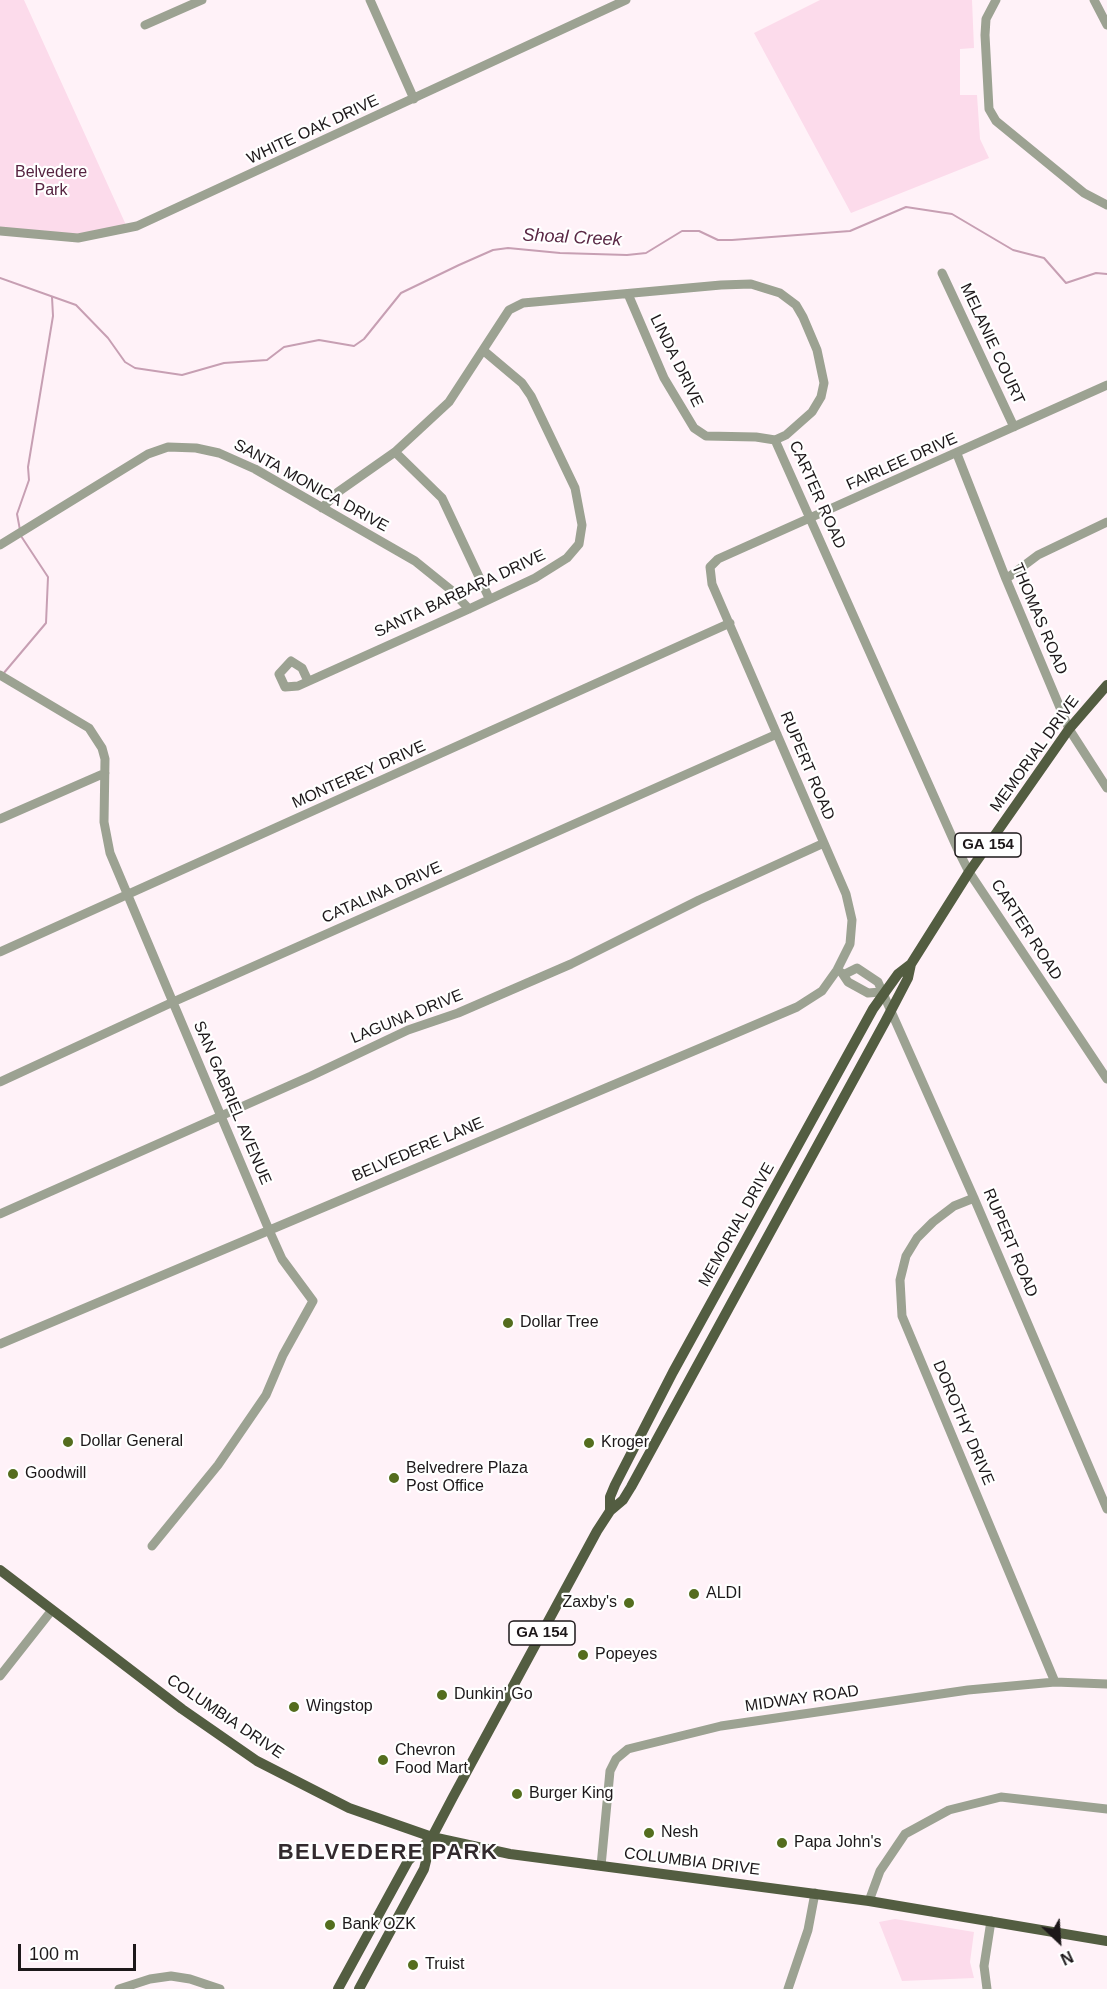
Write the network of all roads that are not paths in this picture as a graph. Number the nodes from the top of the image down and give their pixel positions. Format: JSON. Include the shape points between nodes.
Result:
{"nodes":[{"id":1,"x":202,"y":0,"type":"edge"},
{"id":2,"x":370,"y":0,"type":"edge"},
{"id":3,"x":626,"y":0,"type":"edge"},
{"id":4,"x":996,"y":0,"type":"edge"},
{"id":5,"x":1094,"y":0,"type":"edge"},
{"id":6,"x":145,"y":25,"type":"dead end"},
{"id":7,"x":1107,"y":25,"type":"edge"},
{"id":8,"x":414,"y":99,"type":"junction"},
{"id":9,"x":1107,"y":205,"type":"edge"},
{"id":10,"x":0,"y":231,"type":"edge"},
{"id":11,"x":942,"y":273,"type":"dead end"},
{"id":12,"x":628,"y":294,"type":"junction"},
{"id":13,"x":484,"y":351,"type":"junction"},
{"id":14,"x":1107,"y":385,"type":"edge"},
{"id":15,"x":1014,"y":427,"type":"junction"},
{"id":16,"x":775,"y":440,"type":"junction"},
{"id":17,"x":395,"y":452,"type":"junction"},
{"id":18,"x":957,"y":454,"type":"junction"},
{"id":19,"x":322,"y":507,"type":"junction"},
{"id":20,"x":811,"y":518,"type":"junction"},
{"id":21,"x":1107,"y":522,"type":"edge"},
{"id":22,"x":0,"y":545,"type":"edge"},
{"id":23,"x":710,"y":567,"type":"joint"},
{"id":24,"x":1006,"y":579,"type":"junction"},
{"id":25,"x":489,"y":598,"type":"junction"},
{"id":26,"x":469,"y":609,"type":"junction"},
{"id":27,"x":730,"y":623,"type":"junction"},
{"id":28,"x":0,"y":675,"type":"edge"},
{"id":29,"x":308,"y":681,"type":"dead end"},
{"id":30,"x":1107,"y":685,"type":"edge"},
{"id":31,"x":1070,"y":729,"type":"junction"},
{"id":32,"x":777,"y":734,"type":"junction"},
{"id":33,"x":105,"y":773,"type":"junction"},
{"id":34,"x":1107,"y":788,"type":"edge"},
{"id":35,"x":0,"y":819,"type":"edge"},
{"id":36,"x":824,"y":843,"type":"junction"},
{"id":37,"x":969,"y":872,"type":"junction"},
{"id":38,"x":129,"y":895,"type":"junction"},
{"id":39,"x":0,"y":952,"type":"edge"},
{"id":40,"x":911,"y":964,"type":"junction"},
{"id":41,"x":841,"y":972,"type":"junction"},
{"id":42,"x":882,"y":994,"type":"junction"},
{"id":43,"x":173,"y":1002,"type":"junction"},
{"id":44,"x":891,"y":1011,"type":"junction"},
{"id":45,"x":1107,"y":1079,"type":"edge"},
{"id":46,"x":0,"y":1082,"type":"edge"},
{"id":47,"x":221,"y":1116,"type":"junction"},
{"id":48,"x":974,"y":1198,"type":"junction"},
{"id":49,"x":0,"y":1214,"type":"edge"},
{"id":50,"x":269,"y":1230,"type":"junction"},
{"id":51,"x":0,"y":1344,"type":"edge"},
{"id":52,"x":1107,"y":1509,"type":"edge"},
{"id":53,"x":610,"y":1511,"type":"junction"},
{"id":54,"x":152,"y":1546,"type":"dead end"},
{"id":55,"x":0,"y":1570,"type":"edge"},
{"id":56,"x":52,"y":1610,"type":"junction"},
{"id":57,"x":0,"y":1676,"type":"edge"},
{"id":58,"x":1055,"y":1682,"type":"junction"},
{"id":59,"x":1107,"y":1684,"type":"edge"},
{"id":60,"x":1107,"y":1809,"type":"edge"},
{"id":61,"x":432,"y":1837,"type":"junction"},
{"id":62,"x":601,"y":1866,"type":"junction"},
{"id":63,"x":815,"y":1893,"type":"junction"},
{"id":64,"x":869,"y":1901,"type":"junction"},
{"id":65,"x":991,"y":1921,"type":"junction"},
{"id":66,"x":1107,"y":1941,"type":"edge"},
{"id":67,"x":119,"y":1989,"type":"edge"},
{"id":68,"x":220,"y":1989,"type":"edge"},
{"id":69,"x":338,"y":1989,"type":"edge"},
{"id":70,"x":358,"y":1989,"type":"edge"},
{"id":71,"x":788,"y":1989,"type":"edge"},
{"id":72,"x":987,"y":1989,"type":"edge"}],
"edges":[{"from":1,"to":6,"type":"street"},
{"from":2,"to":8,"type":"street"},
{"from":3,"to":8,"type":"street","name":"WHITE OAK DRIVE"},
{"from":4,"to":9,"type":"street","via":[[986,19],[989,109],[996,121],[1084,193]]},
{"from":5,"to":7,"type":"street"},
{"from":8,"to":10,"type":"street","name":"WHITE OAK DRIVE","via":[[137,226],[78,238]]},
{"from":11,"to":15,"type":"street","name":"MELANIE COURT"},
{"from":12,"to":13,"type":"street","name":"CARTER ROAD","via":[[523,303],[509,310]]},
{"from":12,"to":16,"type":"street","name":"LINDA DRIVE","via":[[664,378],[694,428],[706,436]]},
{"from":12,"to":16,"type":"street","name":"CARTER ROAD","via":[[751,284],[774,290],[796,305],[817,350],[824,383],[812,412]]},
{"from":13,"to":17,"type":"street","name":"CARTER ROAD","via":[[449,402]]},
{"from":13,"to":25,"type":"street","name":"SANTA BARBARA DRIVE","via":[[522,383],[531,396],[574,488],[582,525],[579,543],[567,558],[535,578]]},
{"from":14,"to":15,"type":"street","name":"FAIRLEE DRIVE"},
{"from":15,"to":18,"type":"street","name":"FAIRLEE DRIVE"},
{"from":16,"to":20,"type":"street","name":"CARTER ROAD"},
{"from":17,"to":19,"type":"street","name":"CARTER ROAD"},
{"from":17,"to":25,"type":"street","via":[[442,498]]},
{"from":18,"to":20,"type":"street","name":"FAIRLEE DRIVE"},
{"from":18,"to":24,"type":"street","name":"THOMAS ROAD"},
{"from":19,"to":22,"type":"street","name":"SANTA MONICA DRIVE","via":[[219,453],[196,447],[168,447],[148,453]]},
{"from":19,"to":26,"type":"street","name":"SANTA MONICA DRIVE","via":[[415,561]]},
{"from":20,"to":23,"type":"street","name":"FAIRLEE DRIVE","via":[[718,559]]},
{"from":20,"to":37,"type":"street","name":"CARTER ROAD"},
{"from":21,"to":24,"type":"street","via":[[1038,555]]},
{"from":23,"to":27,"type":"street","name":"RUPERT ROAD","via":[[712,584]]},
{"from":24,"to":31,"type":"street","name":"THOMAS ROAD"},
{"from":25,"to":26,"type":"street","name":"SANTA BARBARA DRIVE"},
{"from":26,"to":29,"type":"street","name":"SANTA BARBARA DRIVE"},
{"from":27,"to":32,"type":"street","name":"RUPERT ROAD"},
{"from":27,"to":38,"type":"street","name":"MONTEREY DRIVE"},
{"from":28,"to":33,"type":"street","name":"SAN GABRIEL AVENUE","via":[[89,728],[102,748]]},
{"from":30,"to":31,"type":"main road","name":"MEMORIAL DRIVE","number":"GA 154"},
{"from":31,"to":34,"type":"street","name":"THOMAS ROAD"},
{"from":31,"to":37,"type":"main road","name":"MEMORIAL DRIVE","number":"GA 154"},
{"from":32,"to":36,"type":"street","name":"RUPERT ROAD"},
{"from":32,"to":43,"type":"street","name":"CATALINA DRIVE"},
{"from":33,"to":35,"type":"street"},
{"from":33,"to":38,"type":"street","name":"SAN GABRIEL AVENUE","via":[[104,822],[110,853]]},
{"from":36,"to":41,"type":"street","name":"RUPERT ROAD","via":[[846,894],[852,920],[850,944]]},
{"from":36,"to":47,"type":"street","name":"LAGUNA DRIVE","via":[[571,964],[408,1030]]},
{"from":37,"to":40,"type":"main road","name":"MEMORIAL DRIVE","number":"GA 154"},
{"from":37,"to":45,"type":"street","name":"CARTER ROAD"},
{"from":38,"to":39,"type":"street","name":"MONTEREY DRIVE"},
{"from":38,"to":43,"type":"street","name":"SAN GABRIEL AVENUE"},
{"from":40,"to":42,"type":"main road","name":"MEMORIAL DRIVE","number":"GA 154"},
{"from":40,"to":44,"type":"main road","name":"MEMORIAL DRIVE","number":"GA 154"},
{"from":41,"to":42,"type":"street","via":[[848,982],[868,993]]},
{"from":41,"to":42,"type":"street","name":"RUPERT ROAD","via":[[857,968],[878,982]]},
{"from":41,"to":50,"type":"street","name":"BELVEDERE LANE","via":[[822,991],[797,1006]]},
{"from":42,"to":44,"type":"street","name":"RUPERT ROAD"},
{"from":42,"to":53,"type":"main road","name":"MEMORIAL DRIVE","number":"GA 154","via":[[673,1372],[615,1485]]},
{"from":43,"to":46,"type":"street","name":"CATALINA DRIVE"},
{"from":43,"to":47,"type":"street","name":"SAN GABRIEL AVENUE"},
{"from":44,"to":48,"type":"street","name":"RUPERT ROAD"},
{"from":44,"to":53,"type":"main road","name":"MEMORIAL DRIVE","number":"GA 154","via":[[632,1487]]},
{"from":47,"to":49,"type":"street","name":"LAGUNA DRIVE"},
{"from":47,"to":50,"type":"street","name":"SAN GABRIEL AVENUE"},
{"from":48,"to":52,"type":"street","name":"RUPERT ROAD"},
{"from":48,"to":58,"type":"street","name":"DOROTHY DRIVE","via":[[954,1206],[933,1222],[906,1256],[900,1280],[902,1316]]},
{"from":50,"to":51,"type":"street","name":"BELVEDERE LANE"},
{"from":50,"to":54,"type":"street","name":"SAN GABRIEL AVENUE","via":[[282,1259],[313,1301],[266,1395],[218,1465]]},
{"from":53,"to":61,"type":"main road","name":"MEMORIAL DRIVE","number":"GA 154"},
{"from":55,"to":56,"type":"main road","name":"COLUMBIA DRIVE"},
{"from":56,"to":57,"type":"street"},
{"from":56,"to":61,"type":"main road","name":"COLUMBIA DRIVE","via":[[257,1761],[349,1808]]},
{"from":58,"to":59,"type":"street","name":"MIDWAY ROAD"},
{"from":58,"to":62,"type":"street","name":"MIDWAY ROAD","via":[[968,1690],[721,1726],[628,1749],[610,1771]]},
{"from":60,"to":64,"type":"street","via":[[1001,1797],[949,1810],[905,1834],[880,1871]]},
{"from":61,"to":62,"type":"main road","name":"COLUMBIA DRIVE","via":[[510,1854]]},
{"from":61,"to":69,"type":"main road","name":"MEMORIAL DRIVE","number":"GA 154","via":[[408,1861]]},
{"from":61,"to":70,"type":"main road","name":"MEMORIAL DRIVE","number":"GA 154","via":[[424,1869]]},
{"from":62,"to":63,"type":"main road","name":"COLUMBIA DRIVE"},
{"from":63,"to":64,"type":"main road","name":"COLUMBIA DRIVE"},
{"from":63,"to":71,"type":"street","via":[[808,1930]]},
{"from":64,"to":65,"type":"main road","name":"COLUMBIA DRIVE"},
{"from":65,"to":66,"type":"main road","name":"COLUMBIA DRIVE"},
{"from":65,"to":72,"type":"street","via":[[984,1966]]},
{"from":67,"to":68,"type":"street","via":[[171,1976]]}]}
